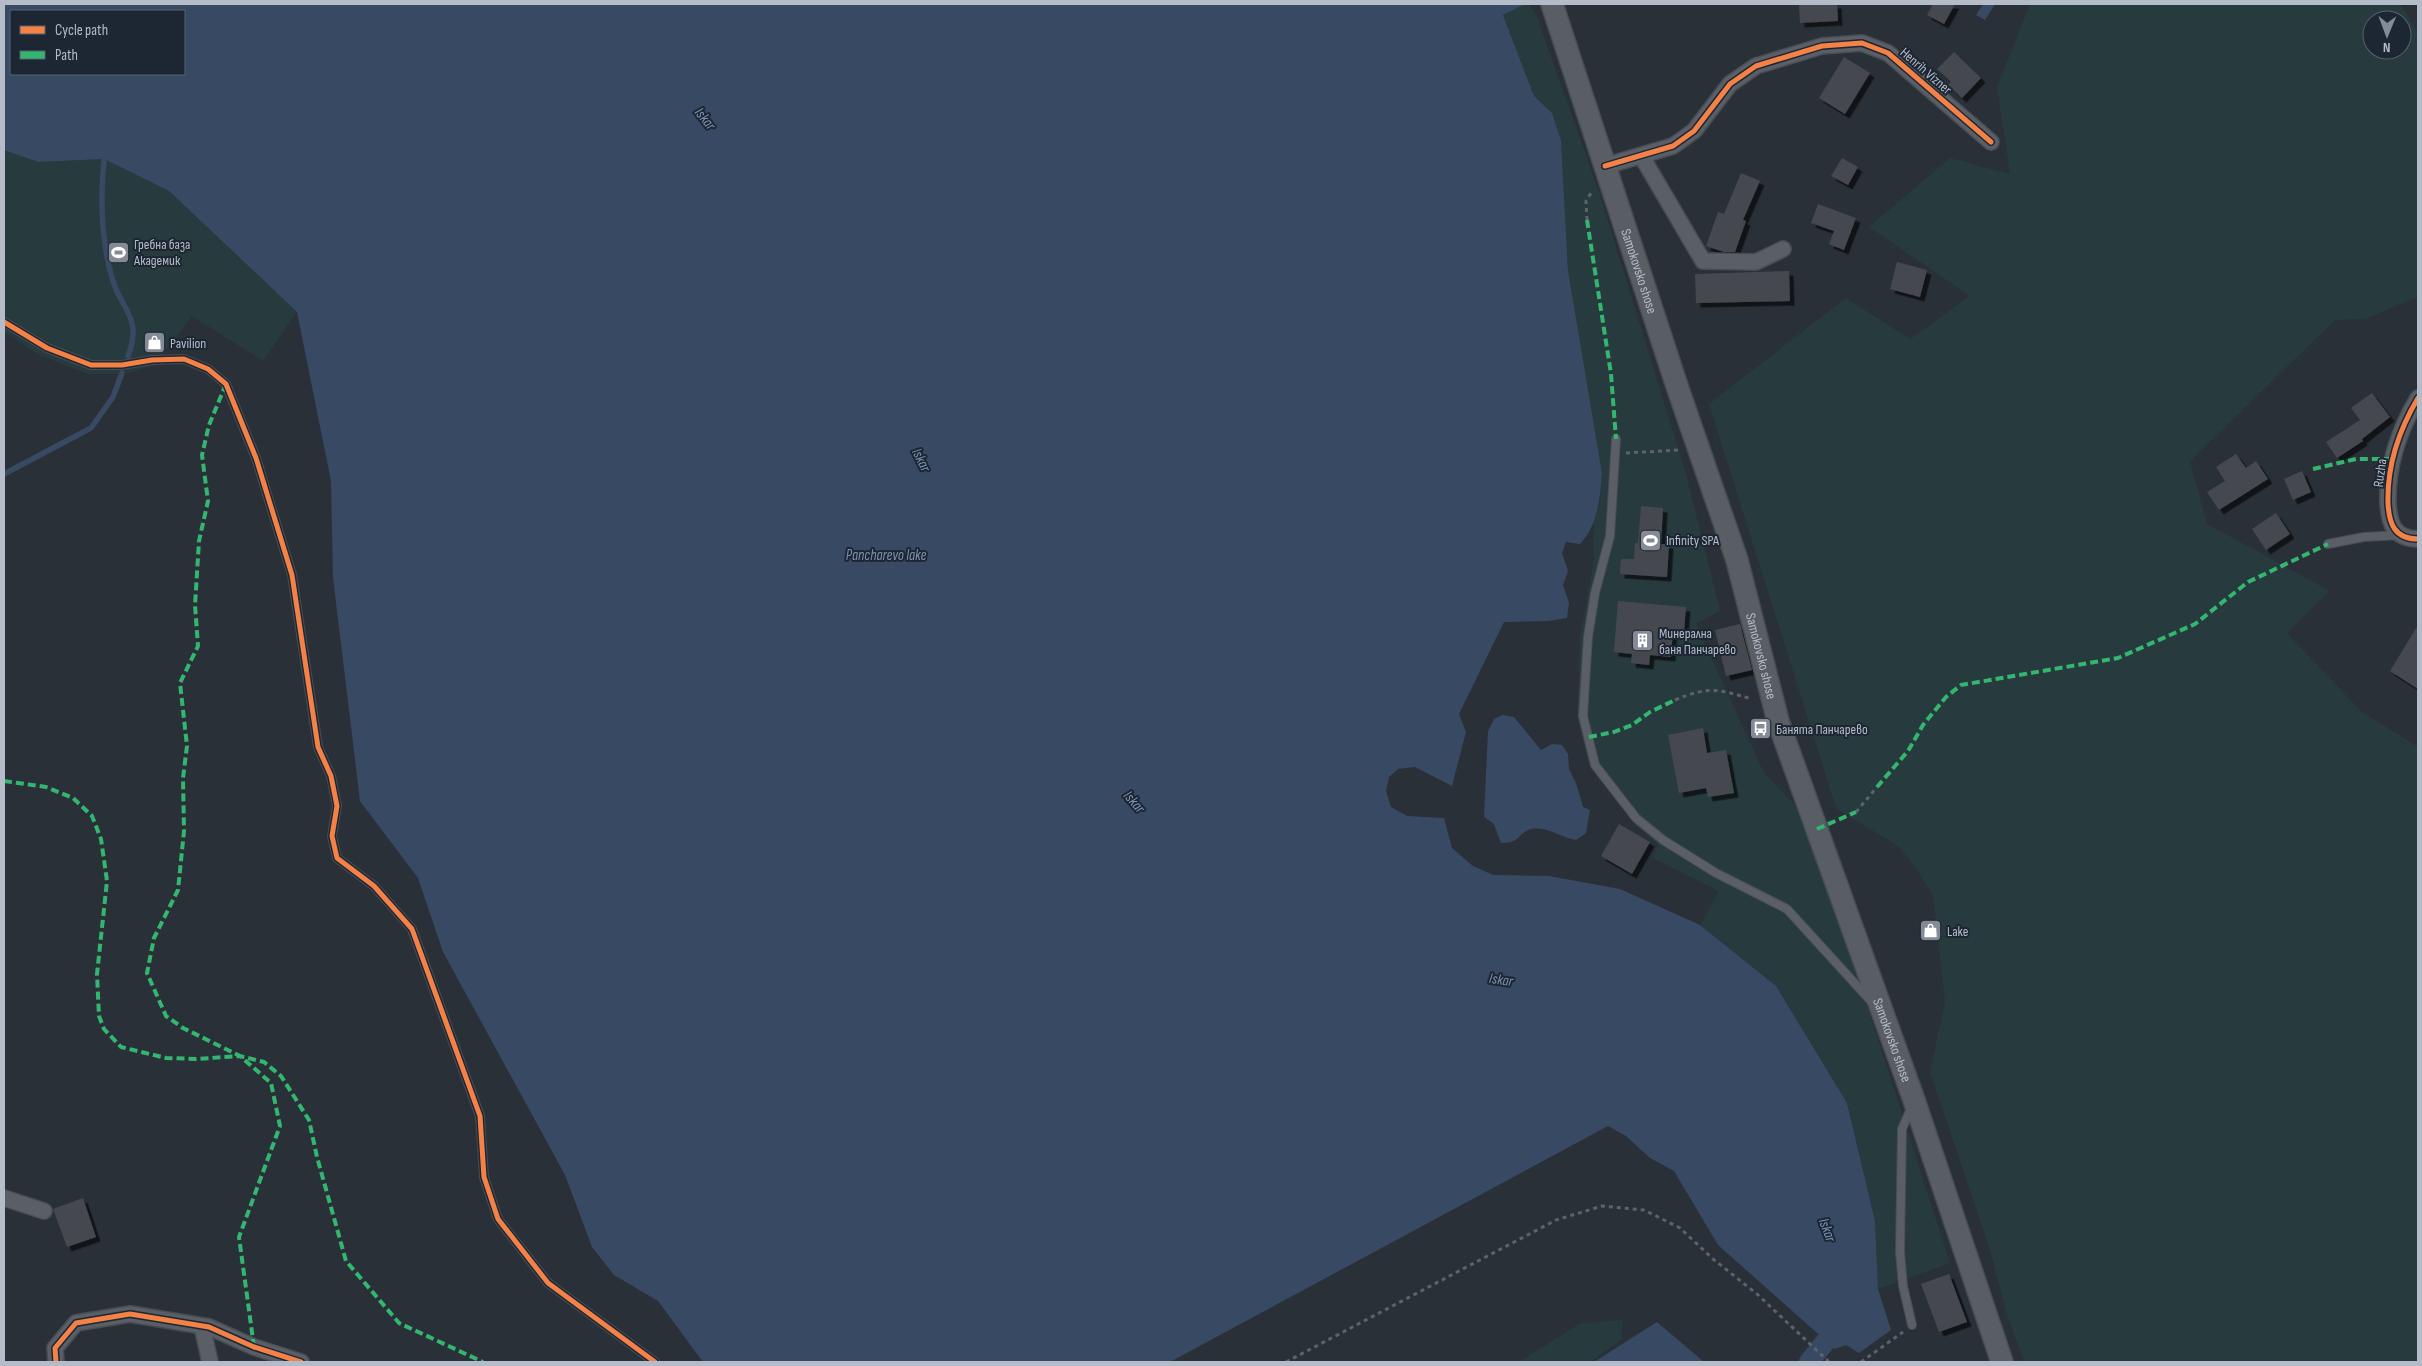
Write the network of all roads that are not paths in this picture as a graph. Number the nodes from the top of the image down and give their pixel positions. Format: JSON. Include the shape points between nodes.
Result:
{"nodes":[{"id":1,"x":1552,"y":4,"type":"edge"},
{"id":2,"x":1991,"y":142,"type":"dead end"},
{"id":3,"x":1642,"y":157,"type":"junction"},
{"id":4,"x":1605,"y":166,"type":"junction"},
{"id":5,"x":1783,"y":249,"type":"dead end"},
{"id":6,"x":4,"y":322,"type":"edge"},
{"id":7,"x":2418,"y":398,"type":"edge"},
{"id":8,"x":1616,"y":439,"type":"dead end"},
{"id":9,"x":2403,"y":535,"type":"junction"},
{"id":10,"x":2418,"y":539,"type":"edge"},
{"id":11,"x":2328,"y":544,"type":"dead end"},
{"id":12,"x":1885,"y":1016,"type":"junction"},
{"id":13,"x":1914,"y":1100,"type":"junction"},
{"id":14,"x":4,"y":1198,"type":"edge"},
{"id":15,"x":44,"y":1211,"type":"dead end"},
{"id":16,"x":1912,"y":1325,"type":"road end"},
{"id":17,"x":202,"y":1326,"type":"junction"},
{"id":18,"x":56,"y":1362,"type":"edge"},
{"id":19,"x":210,"y":1362,"type":"edge"},
{"id":20,"x":301,"y":1362,"type":"edge"},
{"id":21,"x":655,"y":1362,"type":"edge"},
{"id":22,"x":2002,"y":1362,"type":"edge"}],
"edges":[{"from":1,"to":4,"type":"main road","name":"Samokovsko shose"},
{"from":2,"to":3,"type":"street","name":"Henrih Vizner","via":[[1888,54],[1862,43],[1822,46],[1756,66],[1730,84],[1694,131],[1673,146]]},
{"from":3,"to":4,"type":"street","name":"Henrih Vizner"},
{"from":3,"to":5,"type":"street","via":[[1703,261],[1756,262]]},
{"from":4,"to":12,"type":"main road","name":"Samokovsko shose","via":[[1737,560],[1774,705]]},
{"from":6,"to":21,"type":"lane","via":[[47,348],[91,365],[184,360],[208,369],[226,384],[256,458],[292,575],[318,747],[331,776],[337,806],[332,836],[337,858],[374,886],[412,929],[480,1116],[484,1177],[498,1219],[548,1282]]},
{"from":7,"to":9,"type":"street","name":"Ruzha","via":[[2392,459],[2387,483],[2389,522]]},
{"from":8,"to":12,"type":"lane","via":[[1610,536],[1595,593],[1588,637],[1583,716],[1596,765],[1636,818],[1663,840],[1716,873],[1787,908]]},
{"from":9,"to":10,"type":"street"},
{"from":9,"to":11,"type":"lane"},
{"from":12,"to":13,"type":"main road","name":"Samokovsko shose"},
{"from":13,"to":16,"type":"lane","via":[[1902,1129],[1900,1252],[1903,1286]]},
{"from":13,"to":22,"type":"main road","name":"Samokovsko shose"},
{"from":14,"to":15,"type":"street"},
{"from":17,"to":18,"type":"street","via":[[130,1314],[76,1323],[55,1348]]},
{"from":17,"to":19,"type":"street"},
{"from":17,"to":20,"type":"street"}]}
